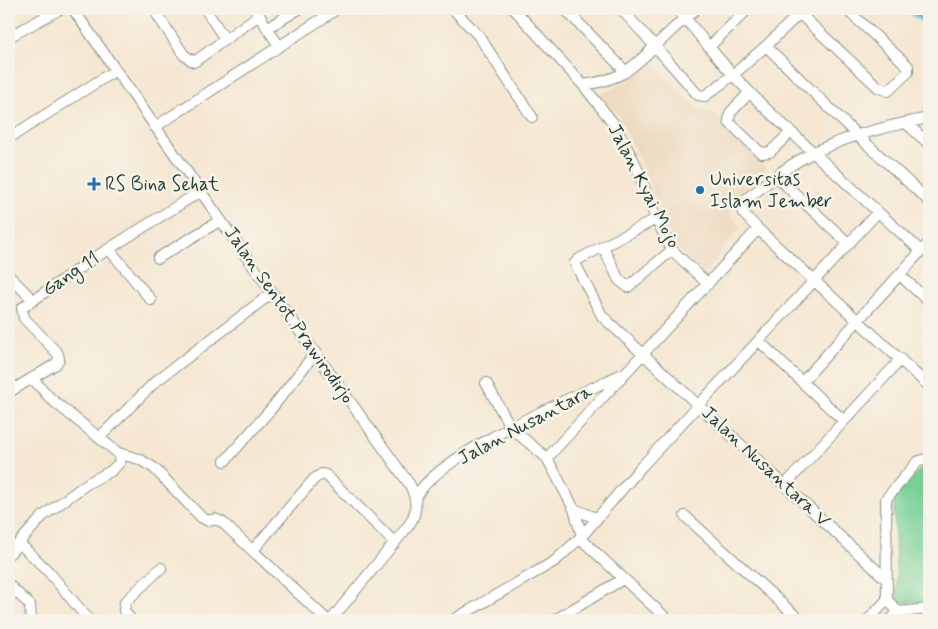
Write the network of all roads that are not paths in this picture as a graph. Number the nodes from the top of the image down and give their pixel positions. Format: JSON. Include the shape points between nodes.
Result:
{"nodes":[{"id":1,"x":60,"y":9,"type":"edge"},
{"id":2,"x":73,"y":9,"type":"edge"},
{"id":3,"x":205,"y":9,"type":"edge"},
{"id":4,"x":299,"y":9,"type":"edge"},
{"id":5,"x":337,"y":9,"type":"edge"},
{"id":6,"x":453,"y":9,"type":"edge"},
{"id":7,"x":514,"y":9,"type":"edge"},
{"id":8,"x":565,"y":9,"type":"edge"},
{"id":9,"x":621,"y":9,"type":"edge"},
{"id":10,"x":676,"y":9,"type":"edge"},
{"id":11,"x":696,"y":9,"type":"edge"},
{"id":12,"x":748,"y":9,"type":"edge"},
{"id":13,"x":846,"y":9,"type":"edge"},
{"id":14,"x":801,"y":11,"type":"edge"},
{"id":15,"x":257,"y":12,"type":"edge"},
{"id":16,"x":158,"y":13,"type":"edge"},
{"id":17,"x":685,"y":18,"type":"junction"},
{"id":18,"x":267,"y":28,"type":"junction"},
{"id":19,"x":9,"y":38,"type":"edge"},
{"id":20,"x":225,"y":39,"type":"junction"},
{"id":21,"x":278,"y":46,"type":"junction"},
{"id":22,"x":655,"y":46,"type":"junction"},
{"id":23,"x":766,"y":46,"type":"junction"},
{"id":24,"x":709,"y":47,"type":"junction"},
{"id":25,"x":116,"y":70,"type":"junction"},
{"id":26,"x":626,"y":72,"type":"junction"},
{"id":27,"x":733,"y":75,"type":"junction"},
{"id":28,"x":584,"y":85,"type":"junction"},
{"id":29,"x":749,"y":92,"type":"junction"},
{"id":30,"x":532,"y":117,"type":"dead end"},
{"id":31,"x":929,"y":118,"type":"edge"},
{"id":32,"x":906,"y":123,"type":"junction"},
{"id":33,"x":155,"y":126,"type":"junction"},
{"id":34,"x":791,"y":132,"type":"junction"},
{"id":35,"x":858,"y":136,"type":"junction"},
{"id":36,"x":9,"y":138,"type":"edge"},
{"id":37,"x":929,"y":144,"type":"edge"},
{"id":38,"x":814,"y":152,"type":"junction"},
{"id":39,"x":776,"y":177,"type":"junction"},
{"id":40,"x":201,"y":191,"type":"junction"},
{"id":41,"x":929,"y":201,"type":"edge"},
{"id":42,"x":878,"y":212,"type":"junction"},
{"id":43,"x":656,"y":219,"type":"junction"},
{"id":44,"x":221,"y":220,"type":"junction"},
{"id":45,"x":758,"y":228,"type":"junction"},
{"id":46,"x":929,"y":243,"type":"edge"},
{"id":47,"x":849,"y":244,"type":"junction"},
{"id":48,"x":603,"y":247,"type":"junction"},
{"id":49,"x":109,"y":249,"type":"junction"},
{"id":50,"x":672,"y":250,"type":"junction"},
{"id":51,"x":921,"y":251,"type":"junction"},
{"id":52,"x":158,"y":258,"type":"dead end"},
{"id":53,"x":900,"y":275,"type":"junction"},
{"id":54,"x":9,"y":276,"type":"edge"},
{"id":55,"x":815,"y":280,"type":"junction"},
{"id":56,"x":708,"y":284,"type":"junction"},
{"id":57,"x":272,"y":293,"type":"junction"},
{"id":58,"x":33,"y":300,"type":"junction"},
{"id":59,"x":150,"y":300,"type":"dead end"},
{"id":60,"x":929,"y":302,"type":"edge"},
{"id":61,"x":859,"y":320,"type":"junction"},
{"id":62,"x":759,"y":341,"type":"junction"},
{"id":63,"x":316,"y":352,"type":"junction"},
{"id":64,"x":644,"y":354,"type":"junction"},
{"id":65,"x":901,"y":359,"type":"junction"},
{"id":66,"x":625,"y":372,"type":"junction"},
{"id":67,"x":32,"y":378,"type":"junction"},
{"id":68,"x":802,"y":382,"type":"junction"},
{"id":69,"x":486,"y":383,"type":"dead end"},
{"id":70,"x":929,"y":386,"type":"edge"},
{"id":71,"x":9,"y":392,"type":"edge"},
{"id":72,"x":700,"y":405,"type":"junction"},
{"id":73,"x":844,"y":421,"type":"junction"},
{"id":74,"x":511,"y":428,"type":"junction"},
{"id":75,"x":100,"y":437,"type":"junction"},
{"id":76,"x":118,"y":453,"type":"junction"},
{"id":77,"x":547,"y":458,"type":"junction"},
{"id":78,"x":929,"y":458,"type":"edge"},
{"id":79,"x":225,"y":461,"type":"dead end"},
{"id":80,"x":427,"y":480,"type":"junction"},
{"id":81,"x":410,"y":485,"type":"junction"},
{"id":82,"x":785,"y":485,"type":"junction"},
{"id":83,"x":416,"y":497,"type":"junction"},
{"id":84,"x":574,"y":509,"type":"junction"},
{"id":85,"x":685,"y":516,"type":"dead end"},
{"id":86,"x":596,"y":518,"type":"junction"},
{"id":87,"x":581,"y":537,"type":"junction"},
{"id":88,"x":20,"y":543,"type":"junction"},
{"id":89,"x":395,"y":543,"type":"junction"},
{"id":90,"x":253,"y":550,"type":"junction"},
{"id":91,"x":9,"y":554,"type":"edge"},
{"id":92,"x":161,"y":568,"type":"dead end"},
{"id":93,"x":623,"y":579,"type":"junction"},
{"id":94,"x":887,"y":580,"type":"junction"},
{"id":95,"x":9,"y":586,"type":"edge"},
{"id":96,"x":887,"y":600,"type":"junction"},
{"id":97,"x":929,"y":609,"type":"edge"},
{"id":98,"x":900,"y":612,"type":"junction"},
{"id":99,"x":31,"y":620,"type":"edge"},
{"id":100,"x":89,"y":620,"type":"edge"},
{"id":101,"x":131,"y":620,"type":"edge"},
{"id":102,"x":329,"y":620,"type":"edge"},
{"id":103,"x":453,"y":620,"type":"edge"},
{"id":104,"x":556,"y":620,"type":"edge"},
{"id":105,"x":668,"y":620,"type":"edge"},
{"id":106,"x":800,"y":620,"type":"edge"},
{"id":107,"x":868,"y":620,"type":"edge"},
{"id":108,"x":890,"y":620,"type":"edge"}],
"edges":[{"from":1,"to":19,"type":"street"},
{"from":2,"to":25,"type":"street","name":"Jalan Sentot Prawirodirjo"},
{"from":3,"to":20,"type":"street"},
{"from":4,"to":18,"type":"street"},
{"from":5,"to":21,"type":"street"},
{"from":6,"to":30,"type":"street","via":[[479,36]]},
{"from":7,"to":28,"type":"street","name":"Jalan Kyai Mojo"},
{"from":8,"to":26,"type":"street"},
{"from":9,"to":22,"type":"street"},
{"from":10,"to":17,"type":"street"},
{"from":11,"to":17,"type":"street"},
{"from":12,"to":24,"type":"street"},
{"from":13,"to":14,"type":"street","via":[[908,66],[908,72],[888,91],[878,87]]},
{"from":14,"to":23,"type":"street"},
{"from":15,"to":18,"type":"street"},
{"from":15,"to":20,"type":"street"},
{"from":16,"to":20,"type":"street","via":[[187,58],[197,61]]},
{"from":17,"to":22,"type":"street"},
{"from":17,"to":24,"type":"street"},
{"from":18,"to":21,"type":"street"},
{"from":21,"to":33,"type":"street"},
{"from":22,"to":26,"type":"street"},
{"from":22,"to":27,"type":"street","via":[[702,97]]},
{"from":23,"to":27,"type":"street"},
{"from":23,"to":35,"type":"street"},
{"from":24,"to":27,"type":"street"},
{"from":25,"to":33,"type":"street","name":"Jalan Sentot Prawirodirjo"},
{"from":25,"to":36,"type":"street"},
{"from":26,"to":28,"type":"street","via":[[610,81]]},
{"from":27,"to":29,"type":"street"},
{"from":28,"to":43,"type":"street","name":"Jalan Kyai Mojo","via":[[614,124]]},
{"from":29,"to":34,"type":"street"},
{"from":29,"to":34,"type":"street","via":[[730,113],[729,122],[761,153],[770,152]]},
{"from":31,"to":32,"type":"street"},
{"from":32,"to":35,"type":"street"},
{"from":32,"to":37,"type":"street"},
{"from":33,"to":40,"type":"street","name":"Jalan Sentot Prawirodirjo"},
{"from":34,"to":38,"type":"street"},
{"from":35,"to":38,"type":"street"},
{"from":35,"to":41,"type":"street"},
{"from":38,"to":39,"type":"street"},
{"from":38,"to":42,"type":"street"},
{"from":39,"to":45,"type":"street","via":[[741,207]]},
{"from":39,"to":47,"type":"street"},
{"from":40,"to":44,"type":"street","name":"Jalan Sentot Prawirodirjo"},
{"from":40,"to":49,"type":"street","name":"Gang 11"},
{"from":42,"to":47,"type":"street"},
{"from":42,"to":51,"type":"street"},
{"from":43,"to":48,"type":"street"},
{"from":43,"to":50,"type":"street","name":"Jalan Kyai Mojo"},
{"from":44,"to":52,"type":"street"},
{"from":44,"to":57,"type":"street","name":"Jalan Sentot Prawirodirjo"},
{"from":45,"to":55,"type":"street"},
{"from":45,"to":56,"type":"street"},
{"from":46,"to":51,"type":"street"},
{"from":47,"to":55,"type":"street"},
{"from":48,"to":50,"type":"street","via":[[619,280],[628,287]]},
{"from":48,"to":64,"type":"street","name":"Jalan Nusantara V","via":[[579,259],[576,266],[602,316]]},
{"from":49,"to":58,"type":"street","name":"Gang 11"},
{"from":49,"to":59,"type":"street"},
{"from":50,"to":56,"type":"street","name":"Jalan Kyai Mojo"},
{"from":51,"to":53,"type":"street"},
{"from":53,"to":60,"type":"street"},
{"from":53,"to":61,"type":"street"},
{"from":54,"to":58,"type":"street"},
{"from":55,"to":61,"type":"street"},
{"from":55,"to":62,"type":"street"},
{"from":56,"to":64,"type":"street"},
{"from":57,"to":63,"type":"street","name":"Jalan Sentot Prawirodirjo"},
{"from":57,"to":75,"type":"street","via":[[154,382]]},
{"from":58,"to":67,"type":"street","name":"Gang 11","via":[[22,308],[24,318],[59,359]]},
{"from":61,"to":65,"type":"street"},
{"from":61,"to":68,"type":"street"},
{"from":62,"to":68,"type":"street"},
{"from":62,"to":72,"type":"street"},
{"from":63,"to":79,"type":"street"},
{"from":63,"to":81,"type":"street","name":"Jalan Sentot Prawirodirjo"},
{"from":64,"to":66,"type":"street"},
{"from":64,"to":72,"type":"street","name":"Jalan Nusantara V"},
{"from":65,"to":70,"type":"street"},
{"from":65,"to":73,"type":"street"},
{"from":66,"to":74,"type":"street","name":"Jalan Nusantara"},
{"from":66,"to":77,"type":"street"},
{"from":67,"to":71,"type":"street","name":"Gang 11"},
{"from":67,"to":75,"type":"street","via":[[51,399]]},
{"from":68,"to":73,"type":"street"},
{"from":69,"to":74,"type":"street"},
{"from":72,"to":82,"type":"street","name":"Jalan Nusantara V"},
{"from":72,"to":86,"type":"street"},
{"from":73,"to":82,"type":"street"},
{"from":74,"to":77,"type":"street"},
{"from":74,"to":80,"type":"street","name":"Jalan Nusantara"},
{"from":75,"to":76,"type":"street"},
{"from":76,"to":88,"type":"street","via":[[120,462],[112,472],[88,482],[43,516]]},
{"from":76,"to":90,"type":"street","via":[[139,459],[154,468],[201,517],[222,522]]},
{"from":77,"to":84,"type":"street"},
{"from":78,"to":94,"type":"street","via":[[917,462],[886,499]]},
{"from":80,"to":81,"type":"street"},
{"from":80,"to":83,"type":"street"},
{"from":81,"to":83,"type":"street","name":"Jalan Sentot Prawirodirjo"},
{"from":82,"to":94,"type":"street","name":"Jalan Nusantara V"},
{"from":83,"to":89,"type":"street","via":[[413,519]]},
{"from":84,"to":86,"type":"street"},
{"from":84,"to":87,"type":"street"},
{"from":85,"to":106,"type":"street"},
{"from":86,"to":87,"type":"street"},
{"from":87,"to":93,"type":"street"},
{"from":87,"to":103,"type":"street","via":[[555,561]]},
{"from":88,"to":91,"type":"street"},
{"from":88,"to":100,"type":"street"},
{"from":89,"to":90,"type":"street","via":[[322,474],[314,479]]},
{"from":89,"to":102,"type":"street"},
{"from":90,"to":102,"type":"street"},
{"from":92,"to":101,"type":"street","via":[[125,602],[124,611]]},
{"from":93,"to":104,"type":"street"},
{"from":93,"to":105,"type":"street"},
{"from":94,"to":96,"type":"street"},
{"from":95,"to":99,"type":"street","via":[[30,606]]},
{"from":96,"to":98,"type":"street"},
{"from":96,"to":107,"type":"street"},
{"from":97,"to":98,"type":"street"},
{"from":98,"to":108,"type":"street"}]}
